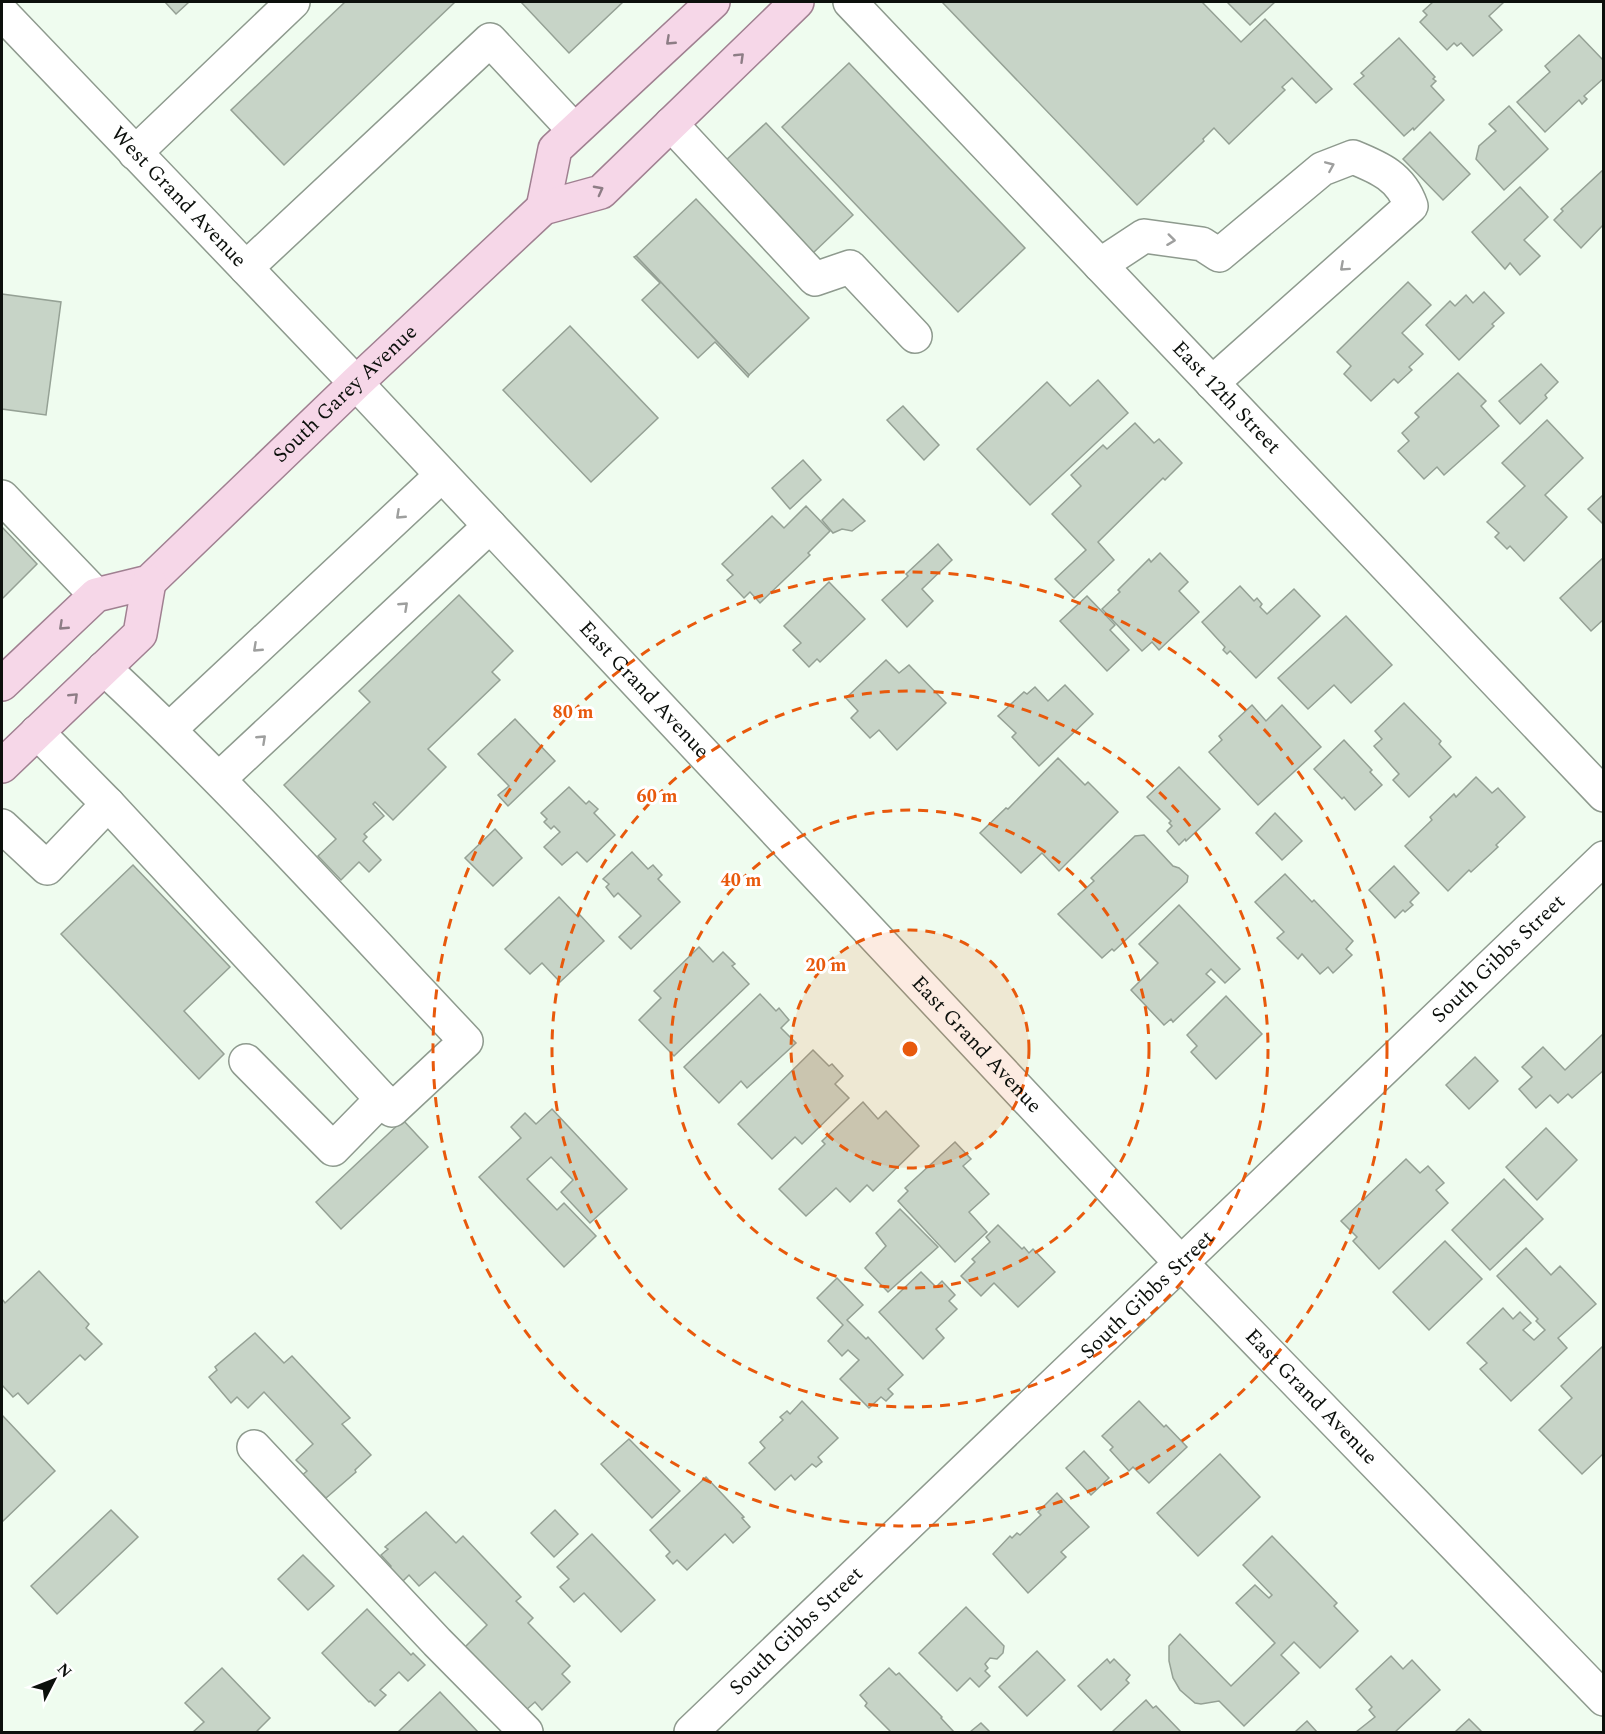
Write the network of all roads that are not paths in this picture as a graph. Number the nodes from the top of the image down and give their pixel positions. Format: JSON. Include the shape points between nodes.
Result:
{"nodes":[{"id":1,"x":293,"y":2,"type":"edge"},
{"id":2,"x":713,"y":2,"type":"edge"},
{"id":3,"x":797,"y":2,"type":"edge"},
{"id":4,"x":850,"y":2,"type":"edge"},
{"id":5,"x":2,"y":13,"type":"edge"},
{"id":6,"x":671,"y":124,"type":"junction"},
{"id":7,"x":574,"y":130,"type":"junction"},
{"id":8,"x":135,"y":153,"type":"junction"},
{"id":9,"x":543,"y":208,"type":"junction"},
{"id":10,"x":1100,"y":266,"type":"junction"},
{"id":11,"x":246,"y":268,"type":"junction"},
{"id":12,"x":915,"y":336,"type":"dead end"},
{"id":13,"x":356,"y":383,"type":"junction"},
{"id":14,"x":1212,"y":383,"type":"junction"},
{"id":15,"x":442,"y":475,"type":"junction"},
{"id":16,"x":2,"y":497,"type":"edge"},
{"id":17,"x":490,"y":526,"type":"junction"},
{"id":18,"x":149,"y":582,"type":"junction"},
{"id":19,"x":96,"y":595,"type":"junction"},
{"id":20,"x":104,"y":668,"type":"junction"},
{"id":21,"x":2,"y":684,"type":"edge"},
{"id":22,"x":170,"y":729,"type":"junction"},
{"id":23,"x":38,"y":732,"type":"junction"},
{"id":24,"x":2,"y":766,"type":"edge"},
{"id":25,"x":219,"y":779,"type":"junction"},
{"id":26,"x":1604,"y":795,"type":"edge"},
{"id":27,"x":108,"y":804,"type":"junction"},
{"id":28,"x":2,"y":826,"type":"edge"},
{"id":29,"x":1604,"y":858,"type":"edge"},
{"id":30,"x":246,"y":1061,"type":"dead end"},
{"id":31,"x":382,"y":1099,"type":"junction"},
{"id":32,"x":1181,"y":1263,"type":"junction"},
{"id":33,"x":254,"y":1447,"type":"dead end"},
{"id":34,"x":1604,"y":1699,"type":"edge"},
{"id":35,"x":526,"y":1732,"type":"edge"},
{"id":36,"x":691,"y":1732,"type":"edge"}],
"edges":[{"from":1,"to":8,"type":"street"},
{"from":2,"to":7,"type":"main road","one_way":true},
{"from":6,"to":3,"type":"main road","name":"South Garey Avenue","one_way":true},
{"from":4,"to":10,"type":"street","name":"East 12th Street"},
{"from":5,"to":8,"type":"street","name":"West Grand Avenue"},
{"from":9,"to":6,"type":"main road","name":"South Garey Avenue","one_way":true,"via":[[601,192]]},
{"from":6,"to":12,"type":"street","via":[[815,279],[850,267]]},
{"from":7,"to":9,"type":"main road","via":[[555,148]]},
{"from":7,"to":11,"type":"street","via":[[490,40]]},
{"from":8,"to":11,"type":"street","name":"West Grand Avenue"},
{"from":9,"to":13,"type":"main road","name":"South Garey Avenue"},
{"from":10,"to":14,"type":"street","name":"East 12th Street"},
{"from":10,"to":14,"type":"street","one_way":true,"via":[[1144,236],[1203,244],[1219,255],[1322,169],[1353,157],[1381,168],[1406,192],[1411,206]]},
{"from":11,"to":13,"type":"street","name":"West Grand Avenue"},
{"from":13,"to":15,"type":"street","name":"East Grand Avenue"},
{"from":13,"to":18,"type":"main road","name":"South Garey Avenue"},
{"from":14,"to":26,"type":"street","name":"East 12th Street"},
{"from":15,"to":17,"type":"street","name":"East Grand Avenue"},
{"from":15,"to":22,"type":"street","one_way":true},
{"from":16,"to":19,"type":"street"},
{"from":25,"to":17,"type":"street","one_way":true},
{"from":17,"to":32,"type":"street","name":"East Grand Avenue"},
{"from":18,"to":19,"type":"main road"},
{"from":18,"to":20,"type":"main road","via":[[140,634]]},
{"from":19,"to":21,"type":"main road","one_way":true},
{"from":20,"to":22,"type":"street"},
{"from":23,"to":20,"type":"main road","one_way":true},
{"from":22,"to":25,"type":"street"},
{"from":23,"to":24,"type":"main road"},
{"from":23,"to":27,"type":"street"},
{"from":25,"to":31,"type":"street","via":[[466,1041],[392,1110]]},
{"from":27,"to":28,"type":"street","via":[[47,868]]},
{"from":27,"to":31,"type":"street"},
{"from":29,"to":32,"type":"street","name":"South Gibbs Street"},
{"from":30,"to":31,"type":"street","via":[[333,1149]]},
{"from":32,"to":34,"type":"street","name":"East Grand Avenue"},
{"from":32,"to":36,"type":"street","name":"South Gibbs Street"},
{"from":33,"to":35,"type":"street"}]}
